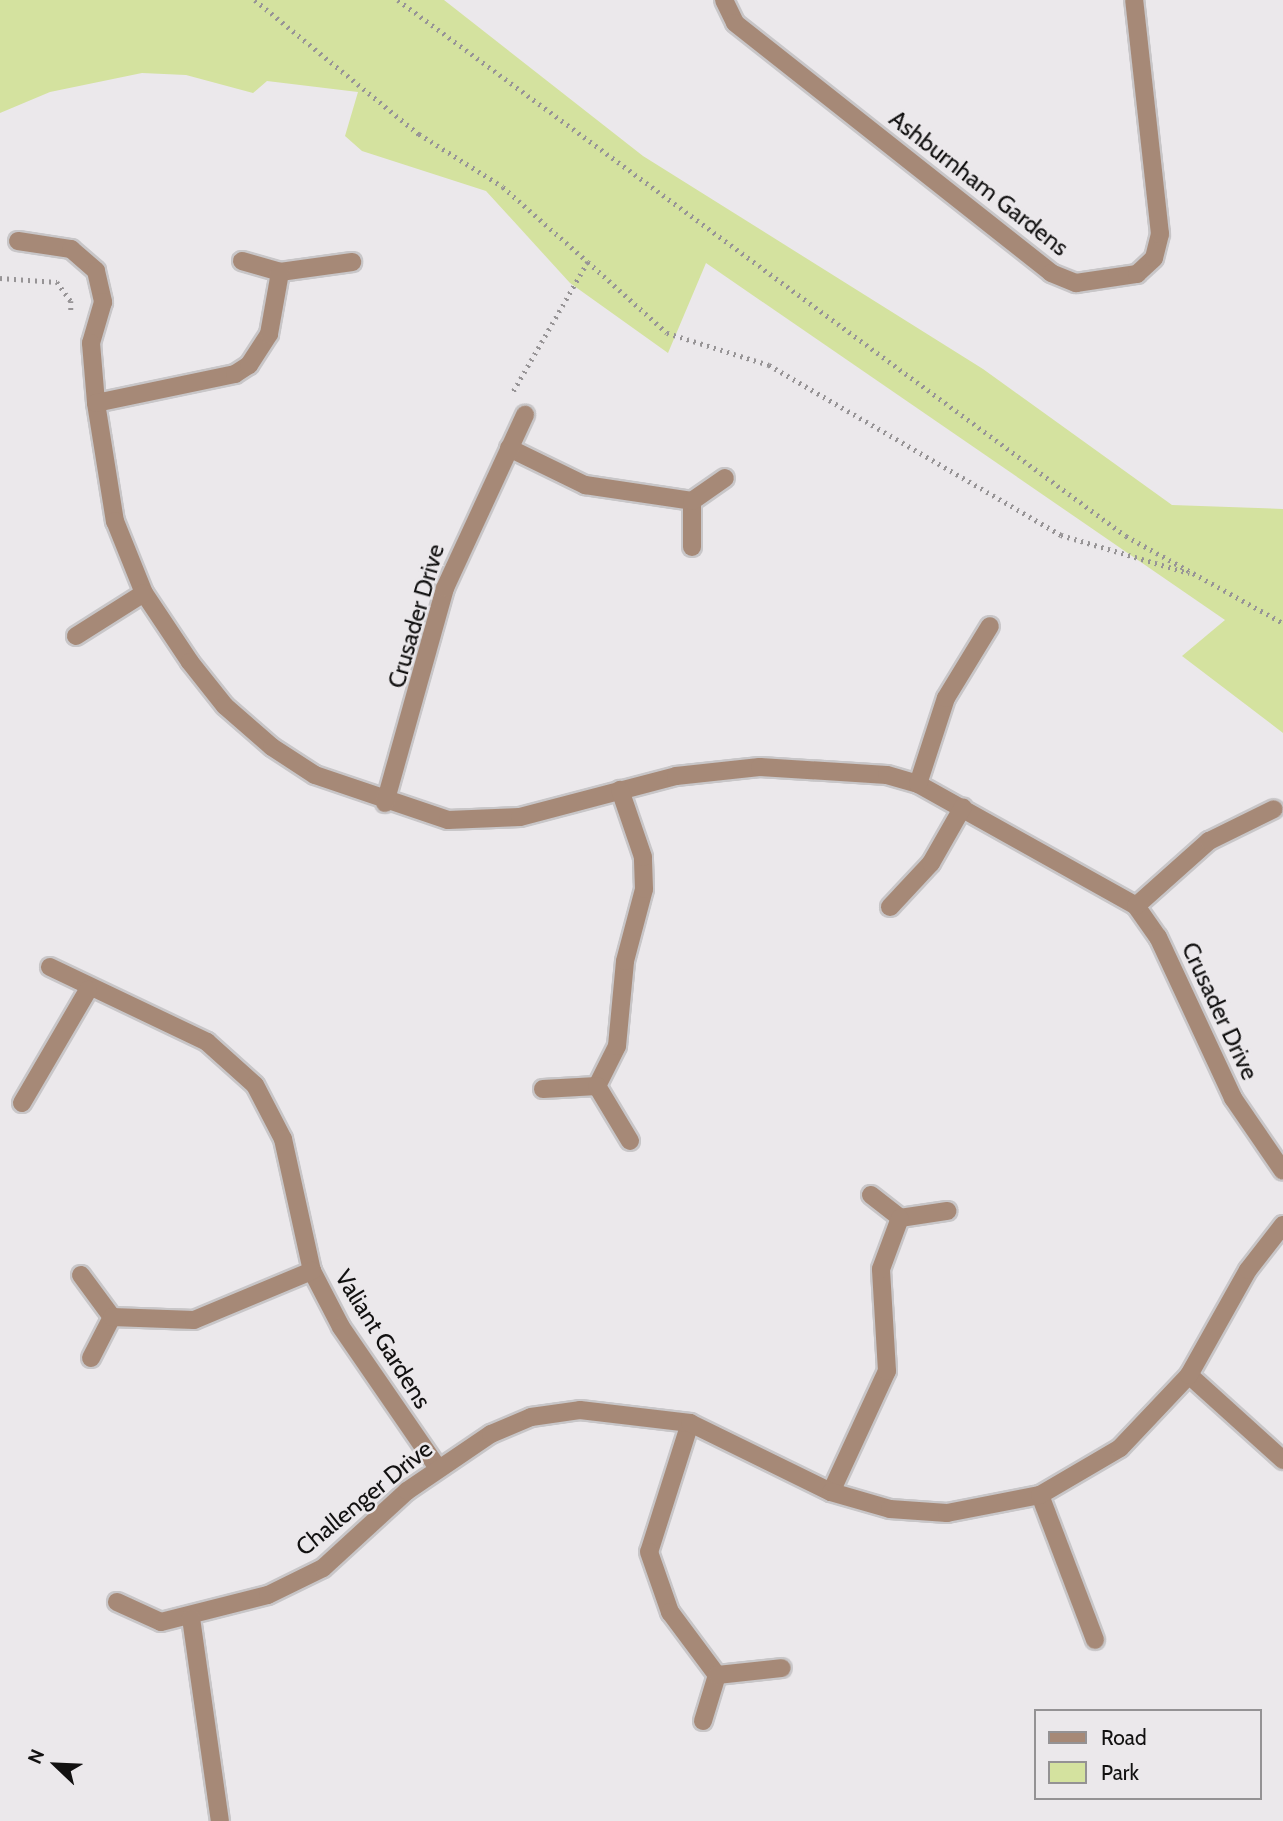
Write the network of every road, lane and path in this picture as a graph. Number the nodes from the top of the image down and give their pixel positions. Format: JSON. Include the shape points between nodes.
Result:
{"nodes":[{"id":1,"x":255,"y":0,"type":"edge"},
{"id":2,"x":398,"y":0,"type":"edge"},
{"id":3,"x":724,"y":0,"type":"edge"},
{"id":4,"x":1134,"y":0,"type":"edge"},
{"id":5,"x":18,"y":241,"type":"dead end"},
{"id":6,"x":242,"y":261,"type":"dead end"},
{"id":7,"x":352,"y":262,"type":"dead end"},
{"id":8,"x":588,"y":262,"type":"junction"},
{"id":9,"x":280,"y":272,"type":"junction"},
{"id":10,"x":0,"y":278,"type":"edge"},
{"id":11,"x":91,"y":343,"type":"junction"},
{"id":12,"x":96,"y":403,"type":"junction"},
{"id":13,"x":525,"y":415,"type":"joint"},
{"id":14,"x":509,"y":448,"type":"junction"},
{"id":15,"x":725,"y":478,"type":"dead end"},
{"id":16,"x":692,"y":501,"type":"junction"},
{"id":17,"x":692,"y":547,"type":"dead end"},
{"id":18,"x":1198,"y":576,"type":"junction"},
{"id":19,"x":144,"y":593,"type":"junction"},
{"id":20,"x":1283,"y":623,"type":"edge"},
{"id":21,"x":990,"y":626,"type":"dead end"},
{"id":22,"x":76,"y":636,"type":"dead end"},
{"id":23,"x":918,"y":785,"type":"junction"},
{"id":24,"x":620,"y":790,"type":"junction"},
{"id":25,"x":385,"y":803,"type":"junction"},
{"id":26,"x":963,"y":807,"type":"junction"},
{"id":27,"x":1275,"y":809,"type":"dead end"},
{"id":28,"x":1136,"y":906,"type":"junction"},
{"id":29,"x":890,"y":907,"type":"dead end"},
{"id":30,"x":50,"y":967,"type":"dead end"},
{"id":31,"x":88,"y":990,"type":"junction"},
{"id":32,"x":597,"y":1086,"type":"junction"},
{"id":33,"x":542,"y":1089,"type":"dead end"},
{"id":34,"x":22,"y":1103,"type":"dead end"},
{"id":35,"x":630,"y":1141,"type":"dead end"},
{"id":36,"x":1283,"y":1171,"type":"edge"},
{"id":37,"x":871,"y":1195,"type":"dead end"},
{"id":38,"x":947,"y":1211,"type":"dead end"},
{"id":39,"x":900,"y":1218,"type":"junction"},
{"id":40,"x":1283,"y":1225,"type":"edge"},
{"id":41,"x":312,"y":1271,"type":"junction"},
{"id":42,"x":81,"y":1275,"type":"dead end"},
{"id":43,"x":113,"y":1317,"type":"junction"},
{"id":44,"x":91,"y":1358,"type":"dead end"},
{"id":45,"x":1189,"y":1375,"type":"junction"},
{"id":46,"x":690,"y":1423,"type":"junction"},
{"id":47,"x":1283,"y":1460,"type":"edge"},
{"id":48,"x":438,"y":1468,"type":"junction"},
{"id":49,"x":831,"y":1492,"type":"junction"},
{"id":50,"x":1040,"y":1495,"type":"junction"},
{"id":51,"x":117,"y":1602,"type":"dead end"},
{"id":52,"x":191,"y":1618,"type":"junction"},
{"id":53,"x":1095,"y":1640,"type":"dead end"},
{"id":54,"x":782,"y":1668,"type":"dead end"},
{"id":55,"x":717,"y":1675,"type":"junction"},
{"id":56,"x":703,"y":1721,"type":"dead end"},
{"id":57,"x":220,"y":1821,"type":"edge"}],
"edges":[{"from":1,"to":8,"type":"path","via":[[419,134],[503,187]]},
{"from":2,"to":18,"type":"path","via":[[1126,536]]},
{"from":3,"to":4,"type":"street","name":"Ashburnham Gardens","via":[[746,31],[1051,273],[1076,283],[1137,274],[1154,258],[1160,233]]},
{"from":5,"to":11,"type":"street","name":"Crusader Drive","via":[[71,249],[87,258],[102,288]]},
{"from":6,"to":9,"type":"street"},
{"from":7,"to":9,"type":"street"},
{"from":8,"to":13,"type":"path","via":[[508,400]]},
{"from":8,"to":18,"type":"path","via":[[667,333],[769,365],[1061,535]]},
{"from":9,"to":12,"type":"street","via":[[269,334],[249,366],[235,374]]},
{"from":10,"to":11,"type":"path","via":[[57,282],[71,300],[72,332]]},
{"from":11,"to":12,"type":"street","name":"Crusader Drive"},
{"from":12,"to":19,"type":"street","name":"Crusader Drive","via":[[115,521]]},
{"from":13,"to":14,"type":"street","name":"Crusader Drive"},
{"from":14,"to":16,"type":"street","via":[[585,485]]},
{"from":14,"to":25,"type":"street","name":"Crusader Drive","via":[[445,589]]},
{"from":15,"to":16,"type":"street"},
{"from":16,"to":17,"type":"street"},
{"from":18,"to":20,"type":"path"},
{"from":19,"to":22,"type":"street"},
{"from":19,"to":25,"type":"street","name":"Crusader Drive","via":[[234,715],[315,775]]},
{"from":21,"to":23,"type":"street","via":[[946,698]]},
{"from":23,"to":24,"type":"street","name":"Crusader Drive","via":[[887,775],[760,766]]},
{"from":23,"to":26,"type":"street","name":"Crusader Drive"},
{"from":24,"to":25,"type":"street","name":"Crusader Drive","via":[[484,822],[448,820]]},
{"from":24,"to":32,"type":"street","via":[[643,857],[643,889],[625,961],[617,1046]]},
{"from":26,"to":28,"type":"street","name":"Crusader Drive"},
{"from":26,"to":29,"type":"street","via":[[931,863]]},
{"from":27,"to":28,"type":"street","via":[[1209,841]]},
{"from":28,"to":36,"type":"street","name":"Crusader Drive","via":[[1158,937],[1233,1098]]},
{"from":30,"to":31,"type":"street","name":"Valiant Gardens"},
{"from":31,"to":34,"type":"street"},
{"from":31,"to":41,"type":"street","name":"Valiant Gardens","via":[[207,1042],[256,1085],[284,1139]]},
{"from":32,"to":33,"type":"street"},
{"from":32,"to":35,"type":"street"},
{"from":37,"to":39,"type":"street"},
{"from":38,"to":39,"type":"street"},
{"from":39,"to":49,"type":"street","via":[[881,1269],[887,1371]]},
{"from":40,"to":45,"type":"street","name":"Challenger Drive","via":[[1248,1270]]},
{"from":41,"to":43,"type":"street","name":"Valiant Gardens","via":[[194,1320]]},
{"from":41,"to":48,"type":"street","name":"Valiant Gardens","via":[[341,1327]]},
{"from":42,"to":43,"type":"street"},
{"from":43,"to":44,"type":"street"},
{"from":45,"to":47,"type":"street"},
{"from":45,"to":50,"type":"street","name":"Challenger Drive","via":[[1120,1448]]},
{"from":46,"to":48,"type":"street","name":"Challenger Drive","via":[[614,1410],[531,1417]]},
{"from":46,"to":49,"type":"street","name":"Challenger Drive"},
{"from":46,"to":55,"type":"street","via":[[649,1552],[670,1612]]},
{"from":48,"to":52,"type":"street","name":"Challenger Drive","via":[[323,1568],[268,1595]]},
{"from":49,"to":50,"type":"street","name":"Challenger Drive","via":[[890,1508],[947,1513]]},
{"from":50,"to":53,"type":"street"},
{"from":51,"to":52,"type":"street","name":"Challenger Drive","via":[[161,1622]]},
{"from":52,"to":57,"type":"street"},
{"from":54,"to":55,"type":"street"},
{"from":55,"to":56,"type":"street"}]}
